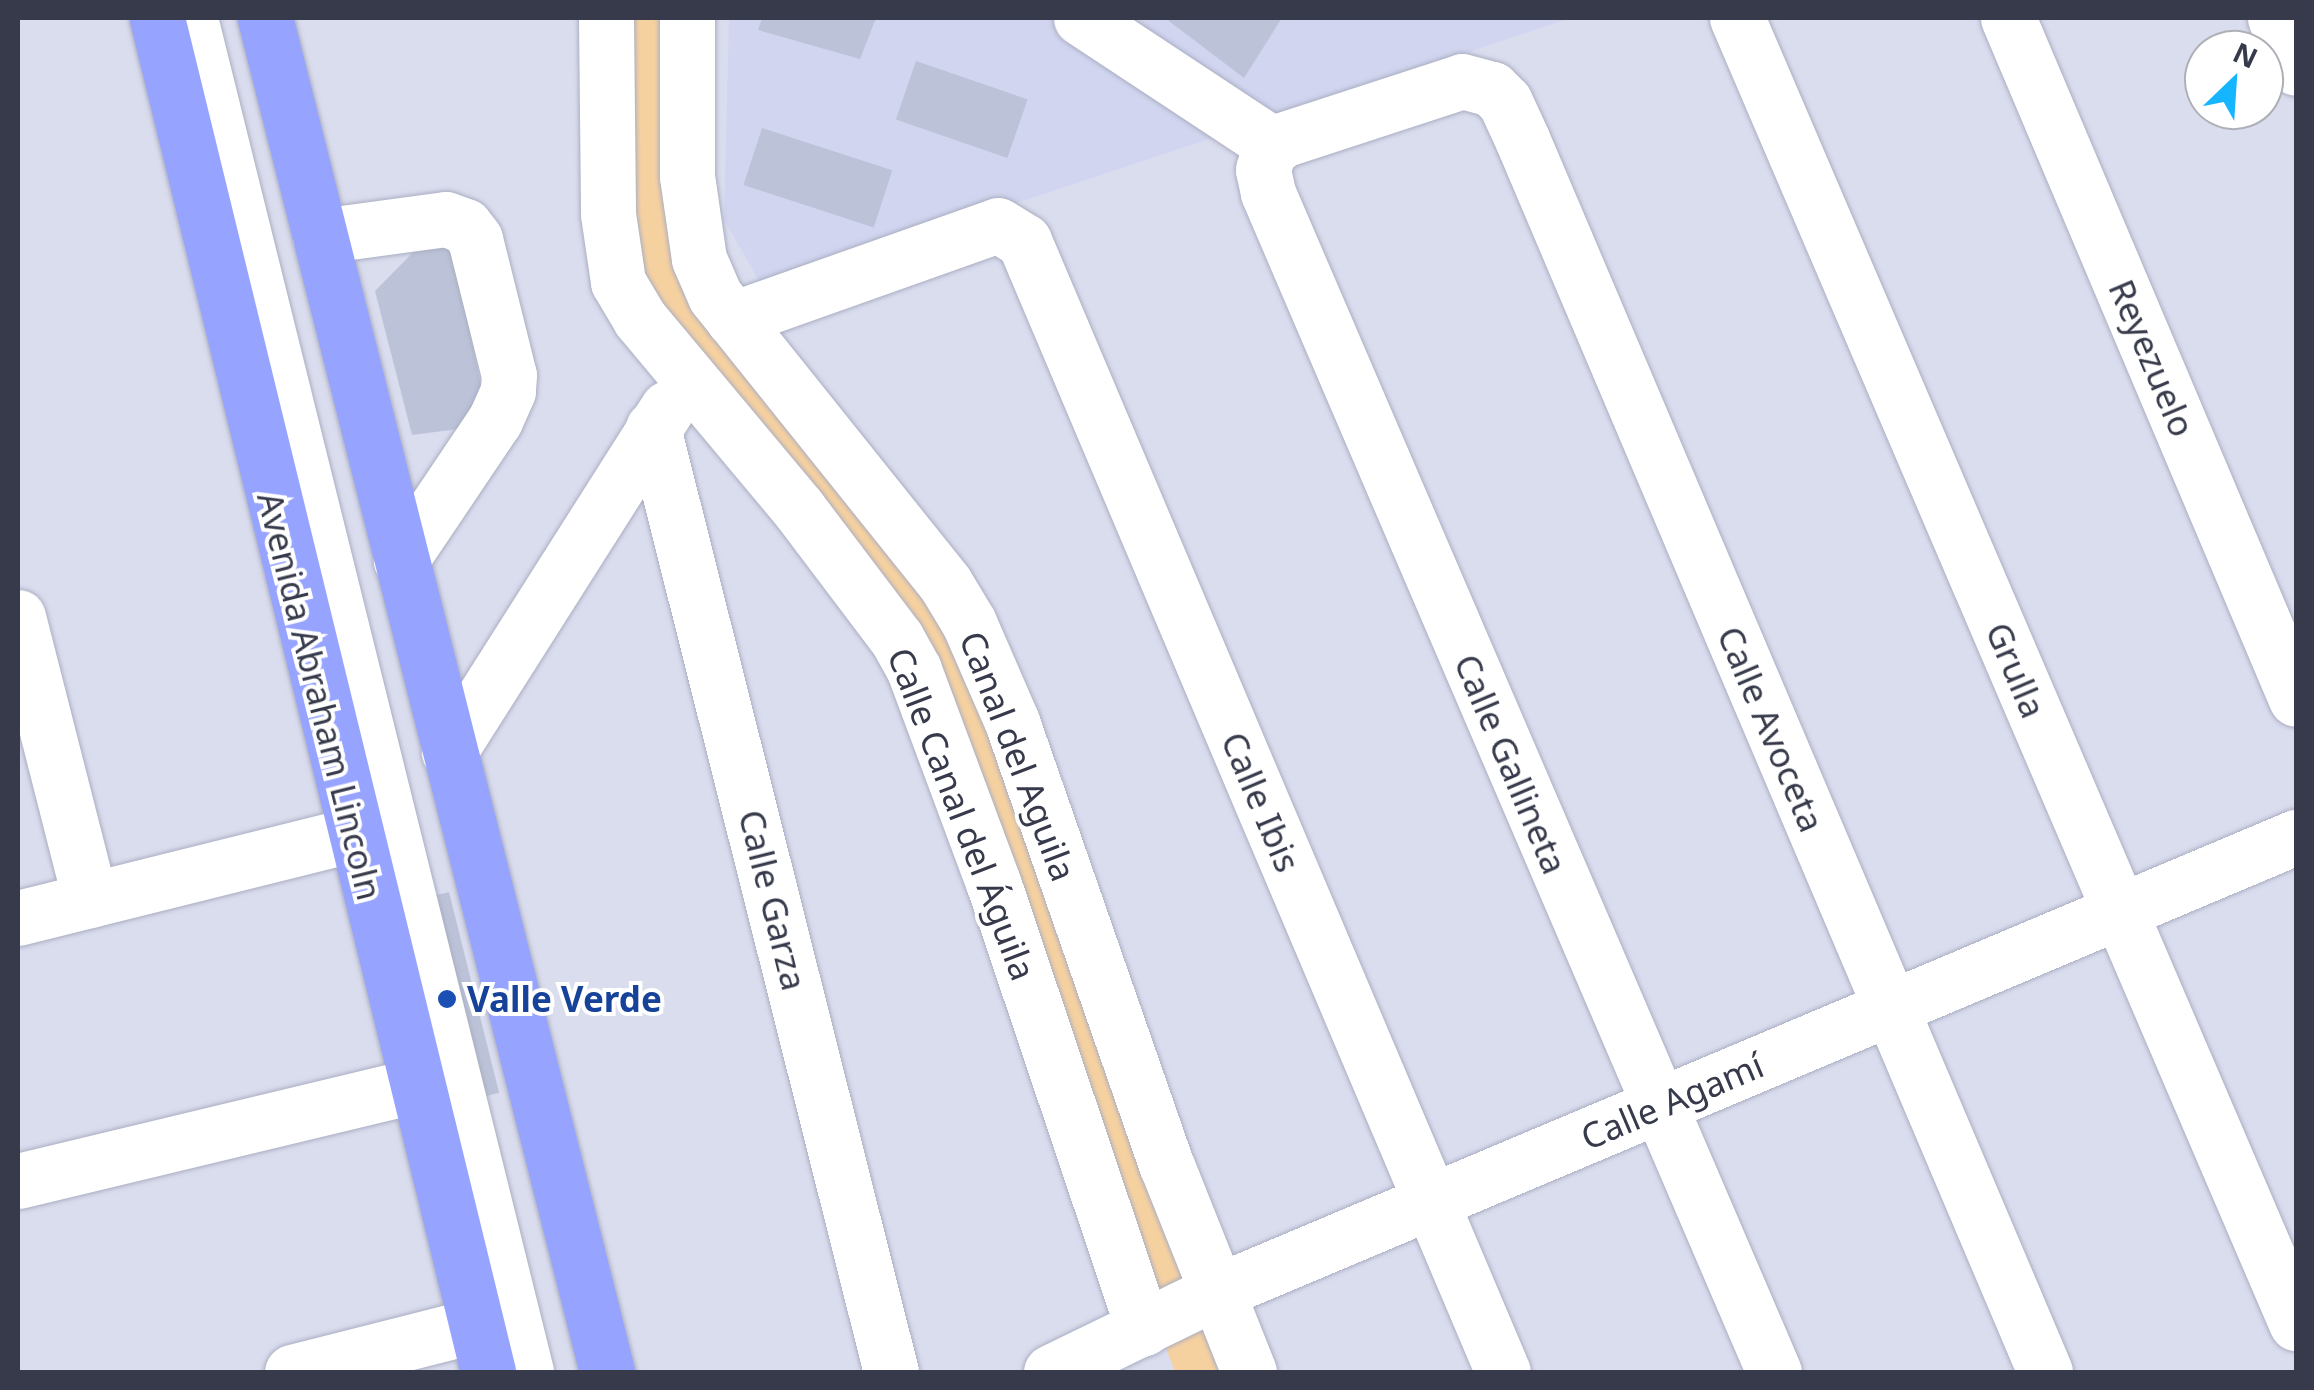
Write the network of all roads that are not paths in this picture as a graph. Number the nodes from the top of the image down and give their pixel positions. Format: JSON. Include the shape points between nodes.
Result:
{"nodes":[{"id":1,"x":157,"y":18,"type":"edge"},
{"id":2,"x":190,"y":18,"type":"edge"},
{"id":3,"x":215,"y":18,"type":"edge"},
{"id":4,"x":265,"y":18,"type":"edge"},
{"id":5,"x":606,"y":18,"type":"edge"},
{"id":6,"x":687,"y":18,"type":"edge"},
{"id":7,"x":1082,"y":18,"type":"edge"},
{"id":8,"x":1737,"y":18,"type":"edge"},
{"id":9,"x":2008,"y":18,"type":"edge"},
{"id":10,"x":2275,"y":18,"type":"edge"},
{"id":11,"x":2296,"y":68,"type":"edge"},
{"id":12,"x":1272,"y":149,"type":"junction"},
{"id":13,"x":320,"y":236,"type":"junction"},
{"id":14,"x":733,"y":319,"type":"junction"},
{"id":15,"x":688,"y":378,"type":"junction"},
{"id":16,"x":653,"y":428,"type":"junction"},
{"id":17,"x":401,"y":560,"type":"junction"},
{"id":18,"x":18,"y":618,"type":"edge"},
{"id":19,"x":2296,"y":699,"type":"edge"},
{"id":20,"x":449,"y":752,"type":"junction"},
{"id":21,"x":354,"y":834,"type":"junction"},
{"id":22,"x":2296,"y":838,"type":"edge"},
{"id":23,"x":90,"y":900,"type":"junction"},
{"id":24,"x":2120,"y":911,"type":"junction"},
{"id":25,"x":18,"y":918,"type":"edge"},
{"id":26,"x":1890,"y":1010,"type":"junction"},
{"id":27,"x":414,"y":1086,"type":"junction"},
{"id":28,"x":1658,"y":1106,"type":"junction"},
{"id":29,"x":18,"y":1181,"type":"edge"},
{"id":30,"x":1431,"y":1204,"type":"junction"},
{"id":31,"x":1178,"y":1311,"type":"junction"},
{"id":32,"x":2296,"y":1323,"type":"edge"},
{"id":33,"x":482,"y":1349,"type":"edge"},
{"id":34,"x":292,"y":1372,"type":"edge"},
{"id":35,"x":526,"y":1372,"type":"edge"},
{"id":36,"x":551,"y":1372,"type":"edge"},
{"id":37,"x":606,"y":1372,"type":"edge"},
{"id":38,"x":891,"y":1372,"type":"edge"},
{"id":39,"x":1052,"y":1372,"type":"edge"},
{"id":40,"x":1249,"y":1372,"type":"edge"},
{"id":41,"x":1502,"y":1372,"type":"edge"},
{"id":42,"x":1774,"y":1372,"type":"edge"},
{"id":43,"x":2045,"y":1372,"type":"edge"}],
"edges":[{"from":1,"to":21,"type":"main road","name":"Avenida Abraham Lincoln"},
{"from":2,"to":35,"type":"street"},
{"from":3,"to":36,"type":"street"},
{"from":4,"to":13,"type":"main road"},
{"from":5,"to":15,"type":"street","name":"Calle Canal del Águila","via":[[611,250],[618,282]]},
{"from":6,"to":14,"type":"street","name":"Canal del Aguila","via":[[690,219],[699,260]]},
{"from":7,"to":12,"type":"street"},
{"from":8,"to":24,"type":"street","name":"Grulla"},
{"from":9,"to":19,"type":"street","name":"Reyezuelo"},
{"from":10,"to":11,"type":"street"},
{"from":12,"to":26,"type":"street","name":"Calle Avoceta","via":[[1282,140],[1462,81],[1492,88],[1504,102]]},
{"from":12,"to":28,"type":"street","name":"Calle Gallineta","via":[[1263,170],[1280,226]]},
{"from":13,"to":17,"type":"main road"},
{"from":13,"to":17,"type":"street","via":[[446,219],[476,239],[508,391]]},
{"from":14,"to":30,"type":"street","name":"Calle Ibis","via":[[998,225],[1018,233]]},
{"from":14,"to":31,"type":"street","name":"Canal del Aguila","via":[[969,623],[1012,722],[1154,1132]]},
{"from":15,"to":16,"type":"street"},
{"from":15,"to":31,"type":"street","name":"Calle Canal del Águila","via":[[798,508],[914,670],[994,886]]},
{"from":16,"to":20,"type":"street"},
{"from":16,"to":38,"type":"street","name":"Calle Garza"},
{"from":17,"to":20,"type":"main road"},
{"from":18,"to":23,"type":"street"},
{"from":20,"to":37,"type":"main road"},
{"from":21,"to":23,"type":"street"},
{"from":21,"to":27,"type":"main road","name":"Avenida Abraham Lincoln"},
{"from":22,"to":24,"type":"street","name":"Calle Agamí"},
{"from":23,"to":25,"type":"street"},
{"from":24,"to":26,"type":"street","name":"Calle Agamí"},
{"from":24,"to":32,"type":"street","name":"Grulla"},
{"from":26,"to":28,"type":"street","name":"Calle Agamí"},
{"from":26,"to":43,"type":"street","name":"Calle Avoceta"},
{"from":27,"to":29,"type":"street"},
{"from":27,"to":33,"type":"main road","name":"Avenida Abraham Lincoln"},
{"from":28,"to":30,"type":"street","name":"Calle Agamí"},
{"from":28,"to":42,"type":"street","name":"Calle Gallineta"},
{"from":30,"to":31,"type":"street","name":"Calle Agamí"},
{"from":30,"to":41,"type":"street","name":"Calle Ibis"},
{"from":31,"to":39,"type":"street","name":"Calle Agamí"},
{"from":31,"to":40,"type":"street","name":"Canal del Aguila"},
{"from":33,"to":34,"type":"street"}]}
